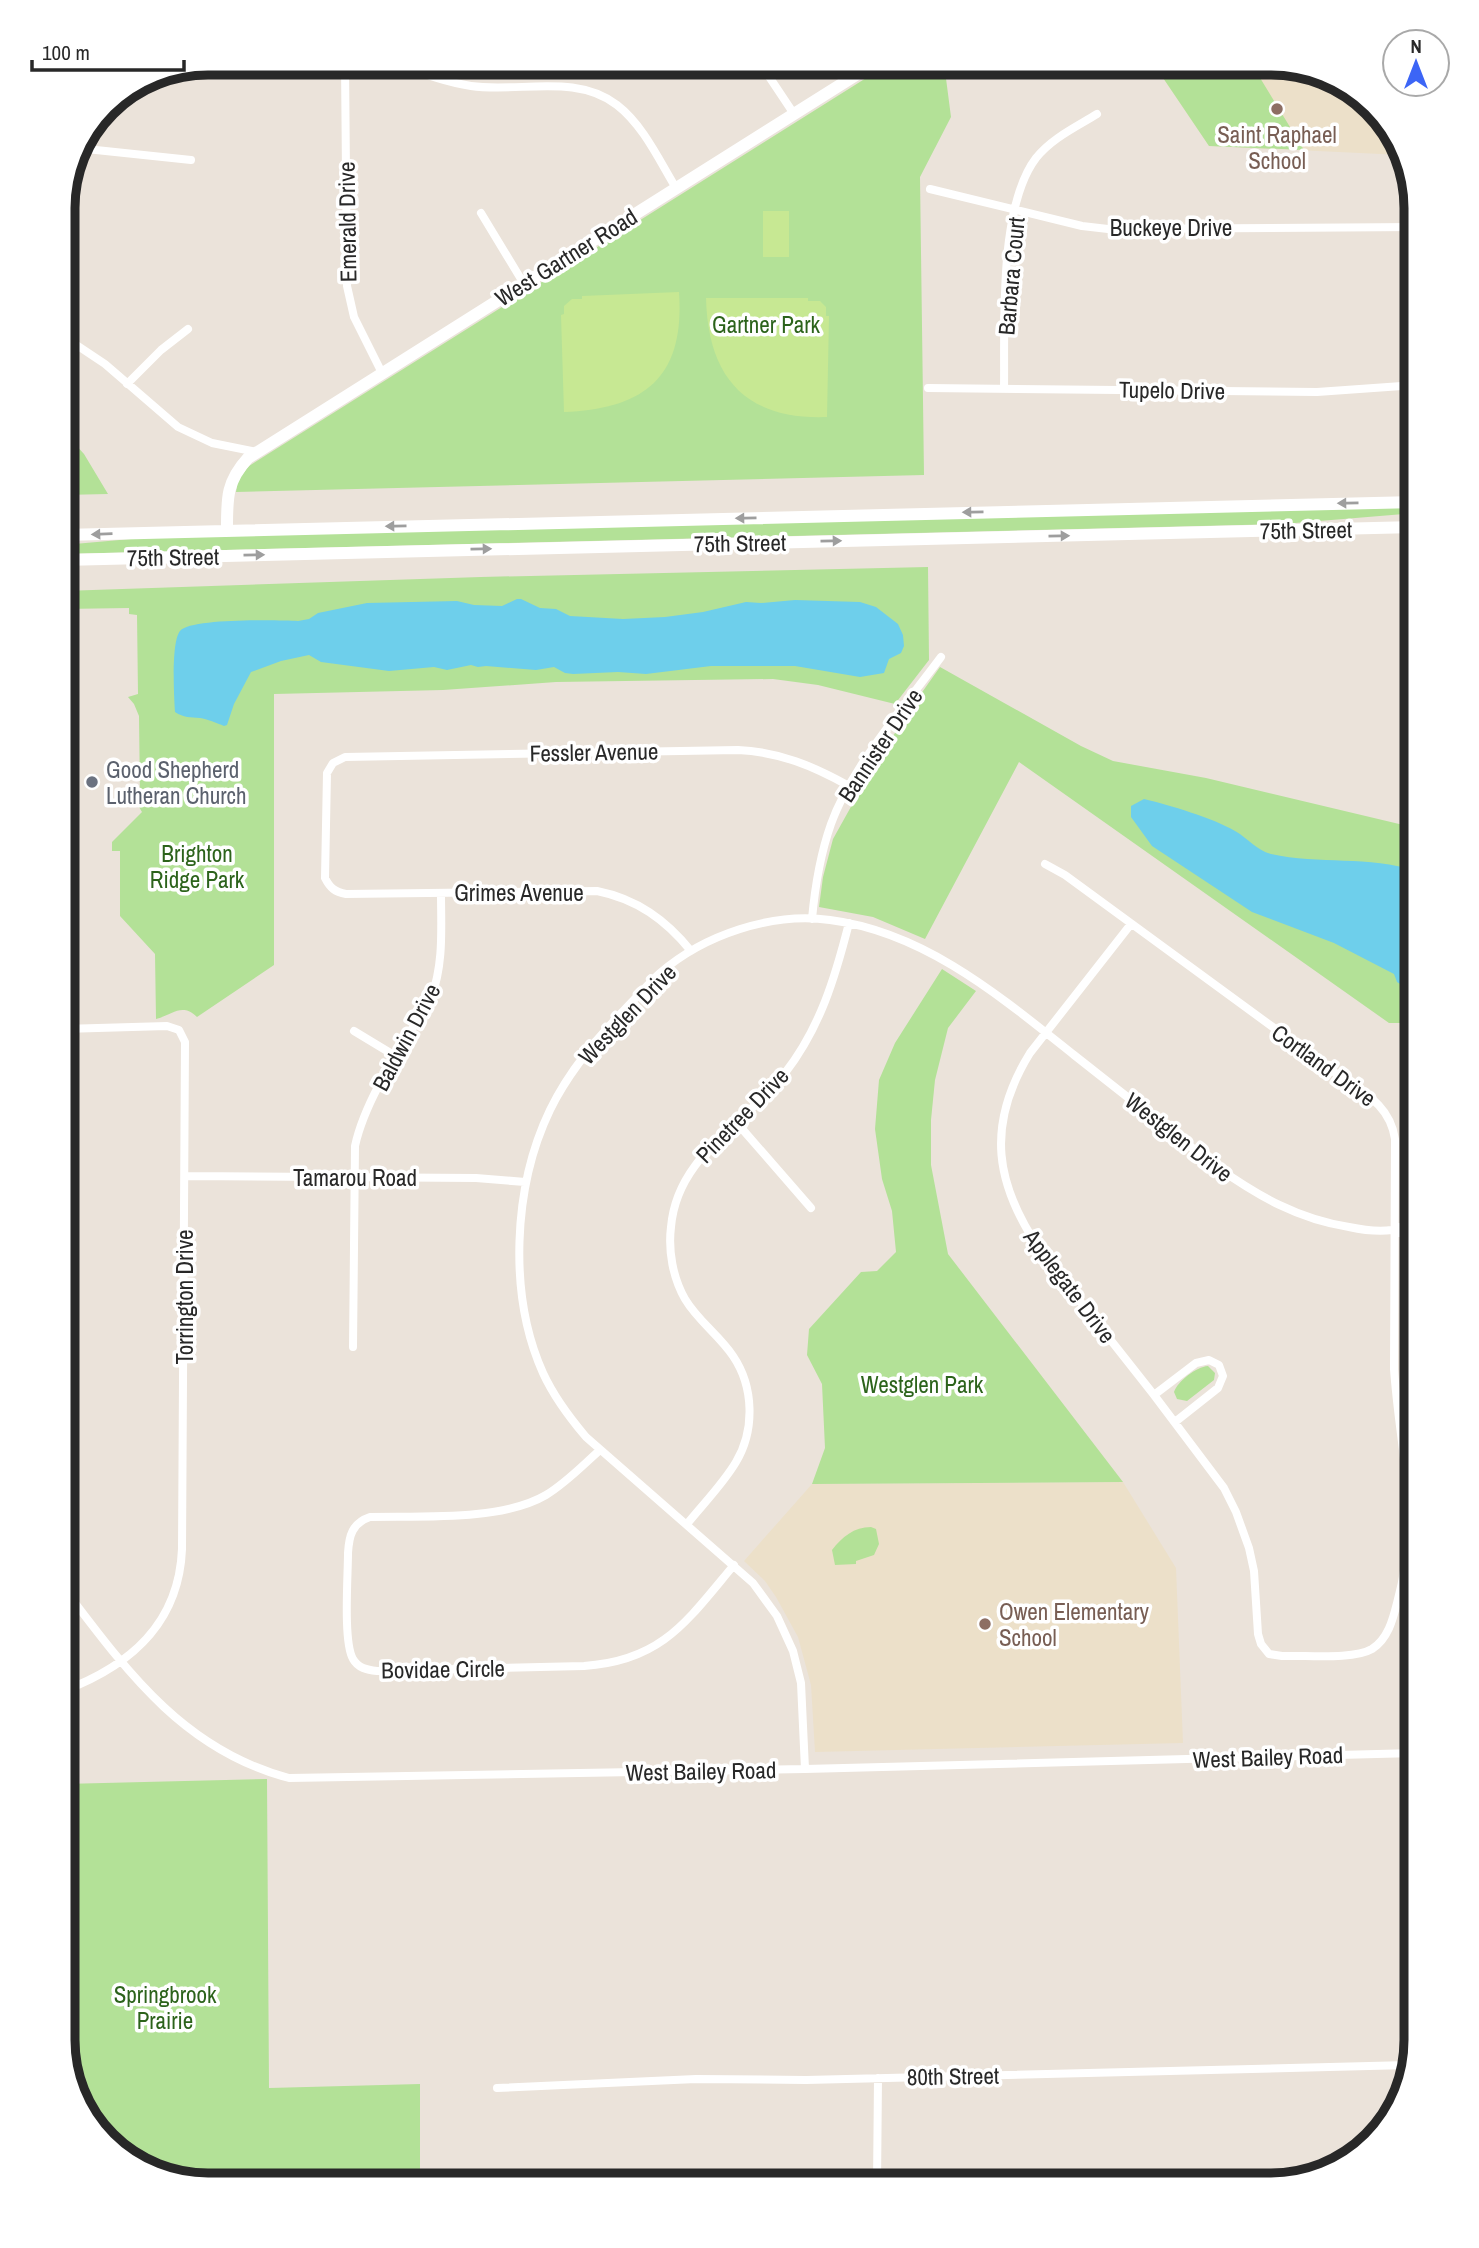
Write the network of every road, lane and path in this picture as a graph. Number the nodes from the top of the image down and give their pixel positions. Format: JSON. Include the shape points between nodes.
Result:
{"nodes":[{"id":1,"x":345,"y":76,"type":"edge"},
{"id":2,"x":431,"y":76,"type":"edge"},
{"id":3,"x":769,"y":76,"type":"edge"},
{"id":4,"x":854,"y":76,"type":"edge"},
{"id":5,"x":794,"y":114,"type":"junction"},
{"id":6,"x":1097,"y":114,"type":"dead end"},
{"id":7,"x":89,"y":149,"type":"edge"},
{"id":8,"x":191,"y":160,"type":"dead end"},
{"id":9,"x":676,"y":188,"type":"junction"},
{"id":10,"x":930,"y":189,"type":"dead end"},
{"id":11,"x":1015,"y":211,"type":"junction"},
{"id":12,"x":481,"y":213,"type":"dead end"},
{"id":13,"x":1404,"y":227,"type":"edge"},
{"id":14,"x":524,"y":284,"type":"junction"},
{"id":15,"x":188,"y":329,"type":"dead end"},
{"id":16,"x":76,"y":344,"type":"edge"},
{"id":17,"x":382,"y":373,"type":"junction"},
{"id":18,"x":127,"y":384,"type":"junction"},
{"id":19,"x":1404,"y":386,"type":"edge"},
{"id":20,"x":928,"y":388,"type":"dead end"},
{"id":21,"x":1004,"y":389,"type":"junction"},
{"id":22,"x":257,"y":452,"type":"junction"},
{"id":23,"x":1404,"y":502,"type":"edge"},
{"id":24,"x":1404,"y":527,"type":"edge"},
{"id":25,"x":228,"y":530,"type":"junction"},
{"id":26,"x":76,"y":534,"type":"edge"},
{"id":27,"x":76,"y":560,"type":"edge"},
{"id":28,"x":941,"y":657,"type":"dead end"},
{"id":29,"x":849,"y":786,"type":"junction"},
{"id":30,"x":1045,"y":864,"type":"dead end"},
{"id":31,"x":328,"y":885,"type":"joint"},
{"id":32,"x":441,"y":892,"type":"junction"},
{"id":33,"x":812,"y":919,"type":"junction"},
{"id":34,"x":849,"y":923,"type":"junction"},
{"id":35,"x":1131,"y":924,"type":"junction"},
{"id":36,"x":691,"y":951,"type":"junction"},
{"id":37,"x":76,"y":1029,"type":"edge"},
{"id":38,"x":354,"y":1031,"type":"dead end"},
{"id":39,"x":1045,"y":1032,"type":"junction"},
{"id":40,"x":397,"y":1058,"type":"junction"},
{"id":41,"x":737,"y":1123,"type":"junction"},
{"id":42,"x":185,"y":1176,"type":"junction"},
{"id":43,"x":354,"y":1177,"type":"junction"},
{"id":44,"x":526,"y":1182,"type":"junction"},
{"id":45,"x":811,"y":1208,"type":"dead end"},
{"id":46,"x":1404,"y":1225,"type":"edge"},
{"id":47,"x":1395,"y":1230,"type":"junction"},
{"id":48,"x":1404,"y":1235,"type":"edge"},
{"id":49,"x":353,"y":1347,"type":"dead end"},
{"id":50,"x":1154,"y":1395,"type":"junction"},
{"id":51,"x":1175,"y":1422,"type":"junction"},
{"id":52,"x":600,"y":1450,"type":"junction"},
{"id":53,"x":1404,"y":1452,"type":"edge"},
{"id":54,"x":687,"y":1524,"type":"junction"},
{"id":55,"x":734,"y":1565,"type":"junction"},
{"id":56,"x":1404,"y":1573,"type":"edge"},
{"id":57,"x":75,"y":1603,"type":"edge"},
{"id":58,"x":1264,"y":1650,"type":"joint"},
{"id":59,"x":121,"y":1661,"type":"junction"},
{"id":60,"x":75,"y":1686,"type":"edge"},
{"id":61,"x":1404,"y":1753,"type":"edge"},
{"id":62,"x":805,"y":1769,"type":"junction"},
{"id":63,"x":1401,"y":2064,"type":"edge"},
{"id":64,"x":878,"y":2078,"type":"junction"},
{"id":65,"x":497,"y":2088,"type":"dead end"},
{"id":66,"x":877,"y":2173,"type":"edge"}],
"edges":[{"from":1,"to":17,"type":"street","name":"Emerald Drive","via":[[347,286],[354,317]]},
{"from":2,"to":9,"type":"street","via":[[473,86],[575,88],[596,93],[630,116]]},
{"from":3,"to":5,"type":"street"},
{"from":4,"to":5,"type":"main road","name":"West Gartner Road"},
{"from":5,"to":9,"type":"main road","name":"West Gartner Road"},
{"from":6,"to":11,"type":"street","name":"Barbara Court","via":[[1054,141],[1037,158]]},
{"from":7,"to":8,"type":"street"},
{"from":9,"to":14,"type":"main road","name":"West Gartner Road"},
{"from":10,"to":11,"type":"street","name":"Buckeye Drive"},
{"from":11,"to":13,"type":"street","name":"Buckeye Drive","via":[[1108,229]]},
{"from":11,"to":21,"type":"street","name":"Barbara Court","via":[[1005,284]]},
{"from":12,"to":14,"type":"street"},
{"from":14,"to":17,"type":"main road","name":"West Gartner Road"},
{"from":15,"to":18,"type":"street"},
{"from":16,"to":18,"type":"street"},
{"from":17,"to":22,"type":"main road","name":"West Gartner Road"},
{"from":18,"to":22,"type":"street","via":[[190,434]]},
{"from":19,"to":21,"type":"street","name":"Tupelo Drive","via":[[1317,392]]},
{"from":20,"to":21,"type":"street","name":"Tupelo Drive"},
{"from":22,"to":25,"type":"main road","name":"West Gartner Road","via":[[231,481]]},
{"from":23,"to":25,"type":"main road","name":"75th Street","one_way":true},
{"from":27,"to":24,"type":"main road","name":"75th Street","one_way":true},
{"from":25,"to":26,"type":"main road","name":"75th Street","one_way":true},
{"from":28,"to":29,"type":"street","name":"Bannister Drive"},
{"from":29,"to":31,"type":"street","name":"Fessler Avenue","via":[[790,758],[759,751],[345,757],[333,763],[326,779]]},
{"from":29,"to":33,"type":"street","name":"Bannister Drive","via":[[823,849]]},
{"from":30,"to":35,"type":"street","name":"Cortland Drive"},
{"from":31,"to":32,"type":"street","name":"Grimes Avenue","via":[[346,894]]},
{"from":32,"to":36,"type":"street","name":"Grimes Avenue","via":[[579,890],[610,894],[644,907]]},
{"from":32,"to":40,"type":"street","name":"Baldwin Drive","via":[[441,957],[436,984]]},
{"from":33,"to":34,"type":"street","name":"Westglen Drive"},
{"from":33,"to":36,"type":"street","name":"Westglen Drive","via":[[744,928]]},
{"from":34,"to":39,"type":"street","name":"Westglen Drive","via":[[889,934],[942,960]]},
{"from":34,"to":41,"type":"street","name":"Pinetree Drive","via":[[836,975],[814,1028],[767,1095]]},
{"from":35,"to":39,"type":"street","name":"Applegate Drive"},
{"from":35,"to":47,"type":"street","name":"Cortland Drive","via":[[1380,1105],[1395,1139]]},
{"from":36,"to":44,"type":"street","name":"Westglen Drive","via":[[660,973],[582,1057],[550,1110]]},
{"from":37,"to":42,"type":"street","name":"Torrington Drive","via":[[167,1026],[182,1033]]},
{"from":38,"to":40,"type":"street"},
{"from":39,"to":47,"type":"street","name":"Westglen Drive","via":[[1248,1189],[1284,1209],[1326,1224]]},
{"from":39,"to":50,"type":"street","name":"Applegate Drive","via":[[1019,1071],[1006,1106],[1001,1154],[1009,1193],[1042,1253]]},
{"from":40,"to":43,"type":"street","name":"Baldwin Drive","via":[[359,1130]]},
{"from":41,"to":45,"type":"street"},
{"from":41,"to":54,"type":"street","name":"Pinetree Drive","via":[[694,1164],[678,1194],[671,1226],[671,1259],[683,1296],[740,1368],[750,1407],[737,1461]]},
{"from":42,"to":43,"type":"street","name":"Tamarou Road"},
{"from":42,"to":59,"type":"street","name":"Torrington Drive","via":[[182,1559],[167,1612],[147,1641]]},
{"from":43,"to":44,"type":"street","name":"Tamarou Road"},
{"from":43,"to":49,"type":"street","name":"Baldwin Drive"},
{"from":44,"to":52,"type":"street","name":"Westglen Drive","via":[[520,1266],[531,1341],[556,1396]]},
{"from":46,"to":47,"type":"street","name":"Westglen Drive"},
{"from":47,"to":48,"type":"street","name":"Westglen Drive"},
{"from":47,"to":53,"type":"street","name":"Cortland Drive","via":[[1394,1369]]},
{"from":50,"to":51,"type":"street","name":"Applegate Drive"},
{"from":50,"to":51,"type":"street","via":[[1196,1363],[1209,1360],[1219,1365],[1223,1376],[1218,1388]]},
{"from":51,"to":58,"type":"street","name":"Applegate Drive","via":[[1216,1476],[1236,1512],[1252,1560],[1258,1634]]},
{"from":52,"to":54,"type":"street","name":"Westglen Drive"},
{"from":52,"to":55,"type":"street","name":"Bovidae Circle","via":[[546,1495],[516,1508],[370,1517],[358,1523],[349,1538],[348,1553],[348,1646],[356,1663],[377,1671],[592,1666],[630,1659],[678,1630]]},
{"from":54,"to":55,"type":"street","name":"Westglen Drive"},
{"from":55,"to":62,"type":"street","name":"Westglen Drive","via":[[762,1594],[793,1651],[803,1693]]},
{"from":56,"to":58,"type":"street","name":"Cortland Drive","via":[[1391,1624],[1369,1650],[1282,1656]]},
{"from":57,"to":59,"type":"street","name":"West Bailey Road"},
{"from":59,"to":60,"type":"street","name":"Torrington Drive"},
{"from":59,"to":62,"type":"street","name":"West Bailey Road","via":[[162,1706],[203,1739],[245,1763],[289,1778]]},
{"from":61,"to":62,"type":"street","name":"West Bailey Road"},
{"from":63,"to":64,"type":"street","name":"80th Street"},
{"from":64,"to":65,"type":"street","name":"80th Street","via":[[696,2079]]},
{"from":64,"to":66,"type":"street"}]}
